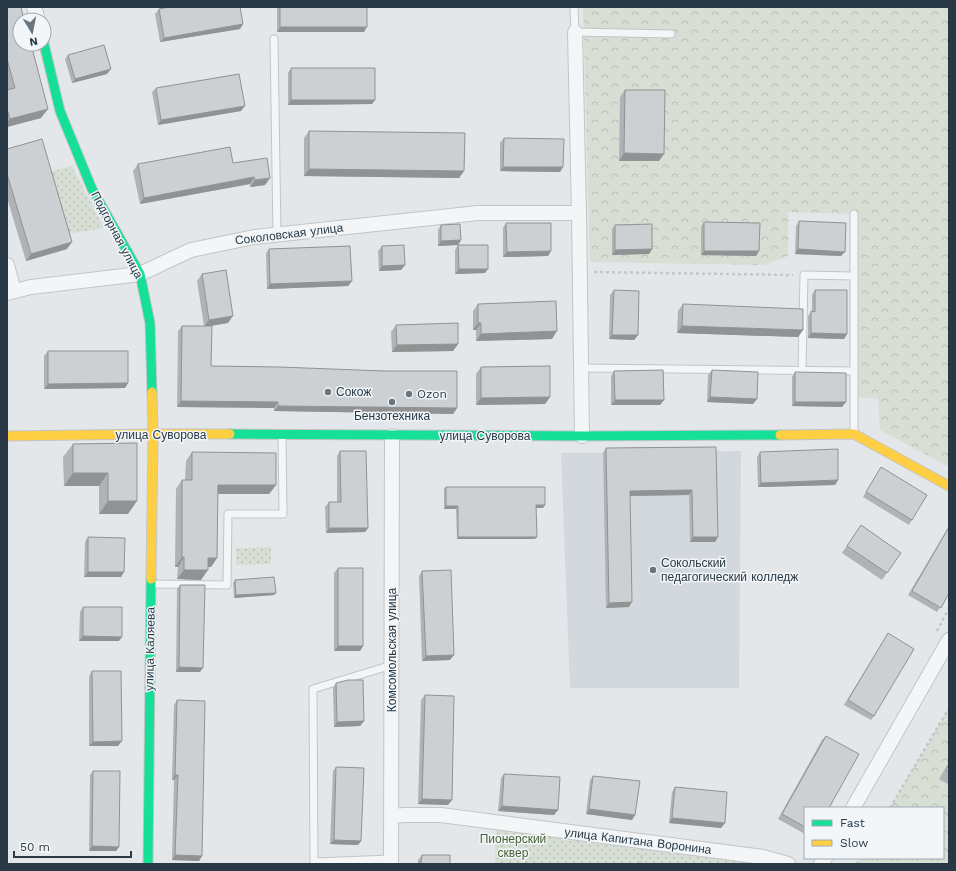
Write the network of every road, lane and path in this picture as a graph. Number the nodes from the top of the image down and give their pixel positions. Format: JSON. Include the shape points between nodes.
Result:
{"nodes":[{"id":1,"x":574,"y":7,"type":"edge"},
{"id":2,"x":575,"y":32,"type":"junction"},
{"id":3,"x":671,"y":34,"type":"dead end"},
{"id":4,"x":274,"y":39,"type":"dead end"},
{"id":5,"x":46,"y":52,"type":"edge"},
{"id":6,"x":579,"y":213,"type":"junction"},
{"id":7,"x":854,"y":214,"type":"dead end"},
{"id":8,"x":277,"y":234,"type":"junction"},
{"id":9,"x":7,"y":265,"type":"edge"},
{"id":10,"x":580,"y":272,"type":"junction"},
{"id":11,"x":140,"y":274,"type":"junction"},
{"id":12,"x":804,"y":275,"type":"junction"},
{"id":13,"x":854,"y":276,"type":"junction"},
{"id":14,"x":11,"y":292,"type":"edge"},
{"id":15,"x":581,"y":368,"type":"junction"},
{"id":16,"x":802,"y":370,"type":"junction"},
{"id":17,"x":854,"y":371,"type":"junction"},
{"id":18,"x":153,"y":434,"type":"junction"},
{"id":19,"x":854,"y":434,"type":"junction"},
{"id":20,"x":282,"y":435,"type":"junction"},
{"id":21,"x":7,"y":436,"type":"edge"},
{"id":22,"x":392,"y":436,"type":"junction"},
{"id":23,"x":582,"y":436,"type":"junction"},
{"id":24,"x":949,"y":486,"type":"edge"},
{"id":25,"x":151,"y":584,"type":"junction"},
{"id":26,"x":949,"y":640,"type":"edge"},
{"id":27,"x":392,"y":665,"type":"junction"},
{"id":28,"x":949,"y":708,"type":"edge"},
{"id":29,"x":854,"y":807,"type":"edge"},
{"id":30,"x":891,"y":807,"type":"edge"},
{"id":31,"x":391,"y":816,"type":"junction"},
{"id":32,"x":391,"y":862,"type":"edge"},
{"id":33,"x":314,"y":863,"type":"edge"},
{"id":34,"x":148,"y":864,"type":"edge"},
{"id":35,"x":788,"y":864,"type":"edge"}],
"edges":[{"from":1,"to":2,"type":"lane"},
{"from":2,"to":3,"type":"lane"},
{"from":2,"to":6,"type":"street"},
{"from":4,"to":8,"type":"lane"},
{"from":5,"to":11,"type":"street","name":"Подгорная улица","via":[[60,111],[92,189]]},
{"from":6,"to":8,"type":"street","name":"Соколовская улица","via":[[478,213]]},
{"from":6,"to":10,"type":"street"},
{"from":7,"to":13,"type":"lane"},
{"from":8,"to":11,"type":"street","name":"Соколовская улица","via":[[191,250]]},
{"from":9,"to":14,"type":"street"},
{"from":10,"to":12,"type":"path"},
{"from":10,"to":15,"type":"street"},
{"from":11,"to":14,"type":"street","name":"Соколовская улица","via":[[31,287]]},
{"from":11,"to":18,"type":"street","name":"Подгорная улица","via":[[150,323]]},
{"from":12,"to":13,"type":"lane"},
{"from":12,"to":16,"type":"lane"},
{"from":13,"to":17,"type":"lane"},
{"from":15,"to":16,"type":"lane"},
{"from":15,"to":23,"type":"street"},
{"from":16,"to":17,"type":"lane"},
{"from":17,"to":19,"type":"lane"},
{"from":18,"to":20,"type":"street","name":"улица Суворова"},
{"from":18,"to":21,"type":"street","name":"улица Суворова"},
{"from":18,"to":25,"type":"street","name":"улица Каляева"},
{"from":19,"to":23,"type":"street","name":"улица Суворова"},
{"from":19,"to":24,"type":"street","name":"улица Суворова"},
{"from":20,"to":22,"type":"street","name":"улица Суворова"},
{"from":20,"to":25,"type":"lane","via":[[283,514],[228,514],[227,585]]},
{"from":22,"to":23,"type":"street","name":"улица Суворова"},
{"from":22,"to":27,"type":"street","name":"Комсомольская улица"},
{"from":25,"to":34,"type":"street","name":"улица Каляева"},
{"from":26,"to":29,"type":"street"},
{"from":27,"to":31,"type":"street","name":"Комсомольская улица"},
{"from":27,"to":33,"type":"lane","via":[[313,689]]},
{"from":28,"to":30,"type":"path"},
{"from":31,"to":32,"type":"street","name":"Комсомольская улица"},
{"from":31,"to":35,"type":"street","name":"улица Капитана Воронина","via":[[441,815],[763,857]]},
{"from":32,"to":33,"type":"lane"}]}
